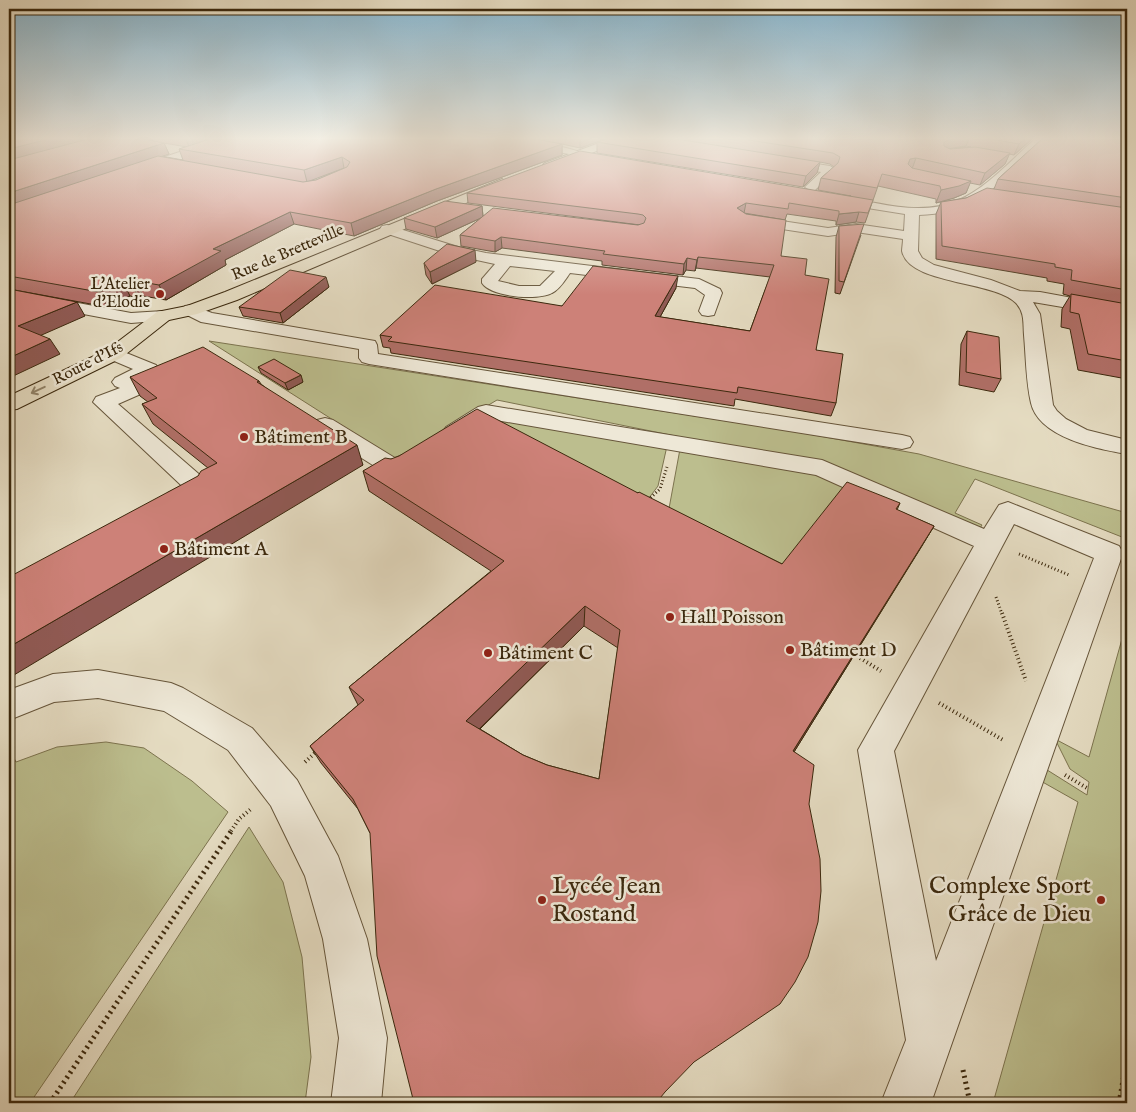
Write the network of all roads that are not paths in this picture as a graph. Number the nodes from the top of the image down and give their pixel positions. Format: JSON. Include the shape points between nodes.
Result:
{"nodes":[{"id":1,"x":483,"y":191,"type":"edge"},
{"id":2,"x":976,"y":191,"type":"edge"},
{"id":3,"x":797,"y":192,"type":"edge"},
{"id":4,"x":980,"y":192,"type":"junction"},
{"id":5,"x":817,"y":193,"type":"joint"},
{"id":6,"x":997,"y":197,"type":"edge"},
{"id":7,"x":444,"y":206,"type":"junction"},
{"id":8,"x":476,"y":210,"type":"edge"},
{"id":9,"x":912,"y":211,"type":"junction"},
{"id":10,"x":744,"y":219,"type":"edge"},
{"id":11,"x":387,"y":230,"type":"junction"},
{"id":12,"x":910,"y":236,"type":"junction"},
{"id":13,"x":506,"y":260,"type":"junction"},
{"id":14,"x":566,"y":268,"type":"junction"},
{"id":15,"x":9,"y":295,"type":"edge"},
{"id":16,"x":1019,"y":296,"type":"junction"},
{"id":17,"x":192,"y":310,"type":"junction"},
{"id":18,"x":708,"y":311,"type":"dead end"},
{"id":19,"x":1127,"y":313,"type":"edge"},
{"id":20,"x":163,"y":316,"type":"junction"},
{"id":21,"x":114,"y":354,"type":"junction"},
{"id":22,"x":196,"y":363,"type":"edge"},
{"id":23,"x":104,"y":402,"type":"junction"},
{"id":24,"x":9,"y":404,"type":"edge"},
{"id":25,"x":305,"y":412,"type":"edge"},
{"id":26,"x":902,"y":442,"type":"dead end"},
{"id":27,"x":1127,"y":448,"type":"edge"},
{"id":28,"x":156,"y":511,"type":"edge"},
{"id":29,"x":986,"y":550,"type":"junction"},
{"id":30,"x":9,"y":705,"type":"edge"},
{"id":31,"x":929,"y":1041,"type":"junction"},
{"id":32,"x":356,"y":1103,"type":"edge"},
{"id":33,"x":906,"y":1103,"type":"edge"}],
"edges":[{"from":1,"to":7,"type":"main road","name":"Rue de Bretteville"},
{"from":2,"to":4,"type":"street"},
{"from":3,"to":5,"type":"street"},
{"from":4,"to":6,"type":"street"},
{"from":4,"to":9,"type":"street","via":[[962,204],[948,208]]},
{"from":5,"to":9,"type":"street"},
{"from":7,"to":8,"type":"street"},
{"from":7,"to":11,"type":"main road","name":"Rue de Bretteville"},
{"from":9,"to":12,"type":"street"},
{"from":10,"to":12,"type":"street","via":[[828,232],[856,228]]},
{"from":11,"to":13,"type":"street","via":[[454,251]]},
{"from":11,"to":17,"type":"main road","name":"Rue de Bretteville"},
{"from":12,"to":16,"type":"street","via":[[910,256],[926,267]]},
{"from":13,"to":14,"type":"street"},
{"from":13,"to":14,"type":"street","via":[[490,279],[495,287],[541,292],[548,289]]},
{"from":14,"to":18,"type":"street","via":[[699,284],[714,293]]},
{"from":15,"to":20,"type":"street","via":[[131,318]]},
{"from":16,"to":19,"type":"street"},
{"from":16,"to":27,"type":"street","via":[[1030,310],[1042,405],[1049,417],[1083,436]]},
{"from":17,"to":20,"type":"main road","name":"Rue de Bretteville"},
{"from":17,"to":26,"type":"street","via":[[207,318],[368,345],[370,358]]},
{"from":20,"to":21,"type":"main road","name":"Route d'Ifs"},
{"from":21,"to":23,"type":"street","via":[[149,370],[96,394]]},
{"from":21,"to":24,"type":"main road","name":"Route d'Ifs","one_way":true},
{"from":22,"to":23,"type":"street"},
{"from":23,"to":28,"type":"street","via":[[199,488]]},
{"from":25,"to":29,"type":"street","via":[[395,469],[486,412],[822,468]]},
{"from":29,"to":31,"type":"street","via":[[876,750]]},
{"from":29,"to":31,"type":"street","via":[[1008,511],[1109,553]]},
{"from":30,"to":32,"type":"street","via":[[53,688],[98,684],[171,698],[240,739],[284,793],[324,870],[345,939],[363,1038]]},
{"from":31,"to":33,"type":"street"}]}
